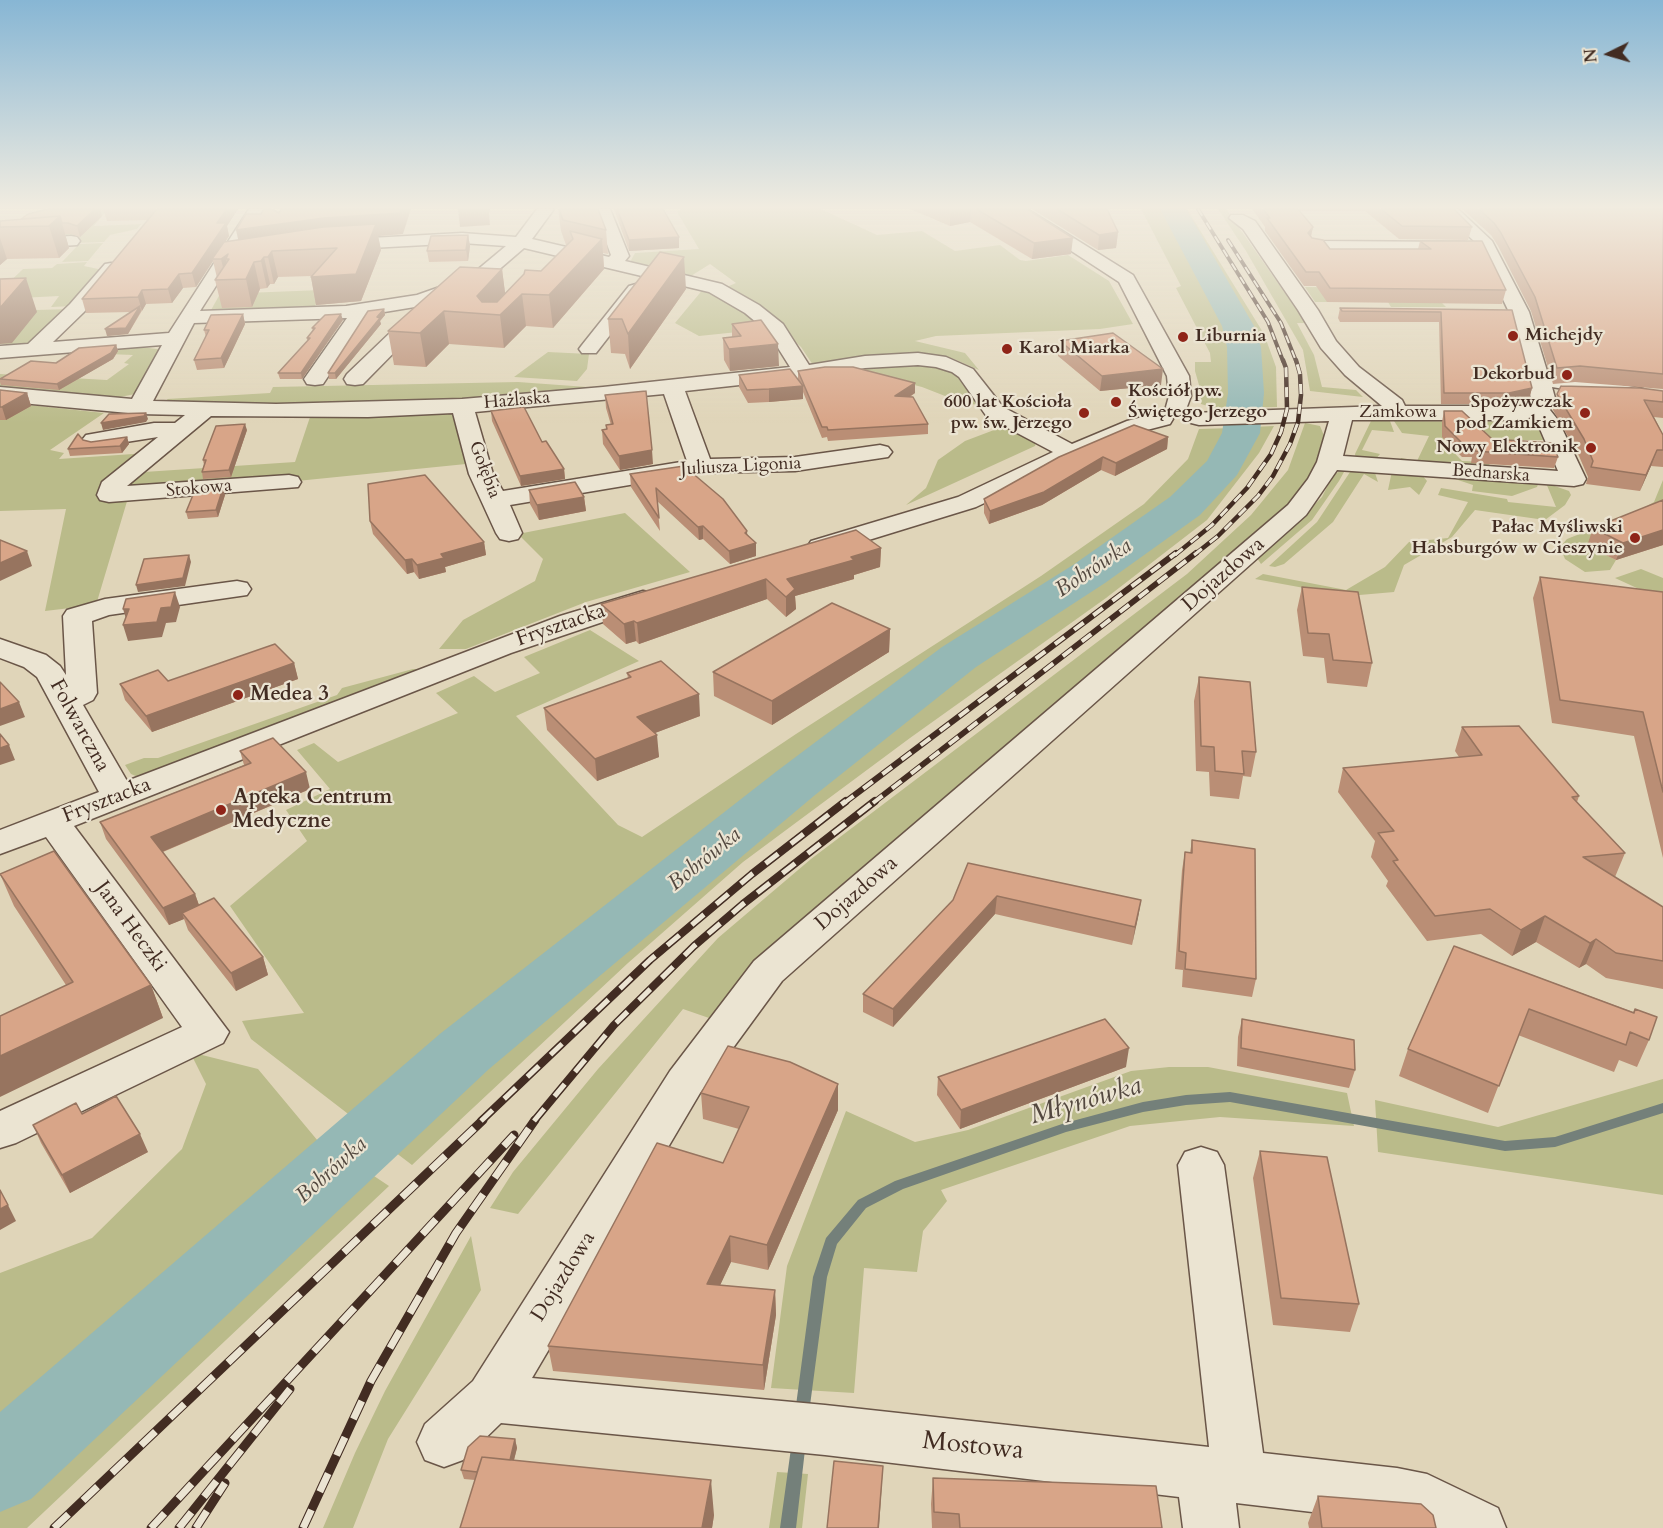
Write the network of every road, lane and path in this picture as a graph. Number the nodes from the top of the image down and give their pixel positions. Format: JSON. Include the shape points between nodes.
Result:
{"nodes":[{"id":1,"x":100,"y":280,"type":"edge"},
{"id":2,"x":210,"y":280,"type":"edge"},
{"id":3,"x":431,"y":280,"type":"edge"},
{"id":4,"x":471,"y":280,"type":"edge"},
{"id":5,"x":644,"y":280,"type":"edge"},
{"id":6,"x":684,"y":280,"type":"edge"},
{"id":7,"x":1128,"y":280,"type":"edge"},
{"id":8,"x":1287,"y":280,"type":"edge"},
{"id":9,"x":1503,"y":280,"type":"edge"},
{"id":10,"x":421,"y":300,"type":"junction"},
{"id":11,"x":1308,"y":310,"type":"junction"},
{"id":12,"x":1330,"y":310,"type":"dead end"},
{"id":13,"x":356,"y":311,"type":"junction"},
{"id":14,"x":1499,"y":312,"type":"edge"},
{"id":15,"x":1519,"y":312,"type":"junction"},
{"id":16,"x":187,"y":317,"type":"junction"},
{"id":17,"x":177,"y":338,"type":"junction"},
{"id":18,"x":588,"y":350,"type":"dead end"},
{"id":19,"x":32,"y":351,"type":"junction"},
{"id":20,"x":0,"y":352,"type":"edge"},
{"id":21,"x":803,"y":372,"type":"junction"},
{"id":22,"x":315,"y":379,"type":"dead end"},
{"id":23,"x":355,"y":379,"type":"dead end"},
{"id":24,"x":672,"y":387,"type":"junction"},
{"id":25,"x":0,"y":394,"type":"edge"},
{"id":26,"x":1541,"y":394,"type":"junction"},
{"id":27,"x":1646,"y":396,"type":"edge"},
{"id":28,"x":462,"y":406,"type":"junction"},
{"id":29,"x":139,"y":407,"type":"junction"},
{"id":30,"x":205,"y":410,"type":"junction"},
{"id":31,"x":1169,"y":413,"type":"junction"},
{"id":32,"x":1396,"y":413,"type":"junction"},
{"id":33,"x":1342,"y":414,"type":"junction"},
{"id":34,"x":181,"y":430,"type":"junction"},
{"id":35,"x":94,"y":440,"type":"edge"},
{"id":36,"x":1083,"y":448,"type":"junction"},
{"id":37,"x":880,"y":452,"type":"dead end"},
{"id":38,"x":1329,"y":462,"type":"junction"},
{"id":39,"x":701,"y":466,"type":"junction"},
{"id":40,"x":290,"y":482,"type":"dead end"},
{"id":41,"x":495,"y":500,"type":"junction"},
{"id":42,"x":508,"y":533,"type":"dead end"},
{"id":43,"x":794,"y":555,"type":"edge"},
{"id":44,"x":237,"y":589,"type":"dead end"},
{"id":45,"x":668,"y":592,"type":"edge"},
{"id":46,"x":0,"y":648,"type":"edge"},
{"id":47,"x":64,"y":702,"type":"junction"},
{"id":48,"x":118,"y":797,"type":"junction"},
{"id":49,"x":53,"y":822,"type":"junction"},
{"id":50,"x":0,"y":843,"type":"edge"},
{"id":51,"x":0,"y":1131,"type":"edge"},
{"id":52,"x":1201,"y":1165,"type":"dead end"},
{"id":53,"x":490,"y":1398,"type":"junction"},
{"id":54,"x":444,"y":1442,"type":"dead end"},
{"id":55,"x":1222,"y":1475,"type":"junction"},
{"id":56,"x":1461,"y":1524,"type":"edge"},
{"id":57,"x":1211,"y":1528,"type":"edge"}],
"edges":[{"from":1,"to":19,"type":"street"},
{"from":2,"to":16,"type":"street"},
{"from":3,"to":10,"type":"street"},
{"from":4,"to":10,"type":"street"},
{"from":5,"to":18,"type":"street"},
{"from":6,"to":21,"type":"street","via":[[715,288],[752,309],[776,328]]},
{"from":7,"to":31,"type":"street","via":[[1178,376],[1180,396]]},
{"from":8,"to":11,"type":"street"},
{"from":9,"to":15,"type":"street"},
{"from":10,"to":13,"type":"street"},
{"from":10,"to":23,"type":"street","via":[[423,312]]},
{"from":11,"to":12,"type":"street"},
{"from":11,"to":32,"type":"street","via":[[1328,344],[1394,405]]},
{"from":13,"to":16,"type":"street"},
{"from":13,"to":22,"type":"street","via":[[357,318]]},
{"from":14,"to":15,"type":"street"},
{"from":15,"to":26,"type":"street"},
{"from":16,"to":17,"type":"street"},
{"from":17,"to":19,"type":"street"},
{"from":17,"to":29,"type":"street"},
{"from":19,"to":20,"type":"street"},
{"from":21,"to":24,"type":"street","name":"Hażlaska"},
{"from":21,"to":36,"type":"street","name":"Hażlaska","via":[[891,359],[939,361],[966,373],[995,412],[1008,420]]},
{"from":24,"to":28,"type":"street","name":"Hażlaska"},
{"from":24,"to":39,"type":"street"},
{"from":25,"to":29,"type":"street","name":"Hażlaska"},
{"from":26,"to":27,"type":"street","name":"Zamkowa"},
{"from":26,"to":32,"type":"street","name":"Zamkowa","via":[[1507,413]]},
{"from":26,"to":38,"type":"street","name":"Bednarska","via":[[1547,420],[1574,479]]},
{"from":28,"to":30,"type":"street","name":"Hażlaska"},
{"from":28,"to":41,"type":"street","name":"Gołębia","via":[[481,474]]},
{"from":29,"to":30,"type":"street","name":"Hażlaska"},
{"from":30,"to":34,"type":"street"},
{"from":31,"to":33,"type":"street","name":"Zamkowa","via":[[1182,424],[1194,423],[1199,418]]},
{"from":31,"to":36,"type":"street"},
{"from":32,"to":33,"type":"street","name":"Zamkowa"},
{"from":33,"to":38,"type":"street","name":"Dojazdowa"},
{"from":34,"to":35,"type":"street","via":[[154,430]]},
{"from":34,"to":40,"type":"street","name":"Stokowa","via":[[111,487],[109,495]]},
{"from":36,"to":43,"type":"street","via":[[932,515]]},
{"from":37,"to":39,"type":"street","name":"Juliusza Ligonia","via":[[795,464]]},
{"from":38,"to":53,"type":"street","name":"Dojazdowa","via":[[1298,510],[768,971],[685,1082]]},
{"from":39,"to":41,"type":"street","name":"Juliusza Ligonia"},
{"from":41,"to":42,"type":"street","name":"Gołębia"},
{"from":44,"to":47,"type":"street","via":[[105,607],[77,616],[82,693]]},
{"from":45,"to":48,"type":"street","name":"Frysztacka","via":[[570,621]]},
{"from":46,"to":47,"type":"street","name":"Folwarczna","via":[[35,661],[49,672]]},
{"from":47,"to":48,"type":"street","name":"Folwarczna"},
{"from":48,"to":49,"type":"street","name":"Frysztacka"},
{"from":49,"to":50,"type":"street","name":"Frysztacka"},
{"from":49,"to":51,"type":"street","name":"Jana Heczki","via":[[208,1032]]},
{"from":52,"to":55,"type":"street"},
{"from":53,"to":54,"type":"street","name":"Dojazdowa"},
{"from":53,"to":55,"type":"street","name":"Mostowa","via":[[825,1430]]},
{"from":55,"to":56,"type":"street","name":"Mostowa","via":[[1397,1494],[1427,1501]]},
{"from":55,"to":57,"type":"street"}]}
